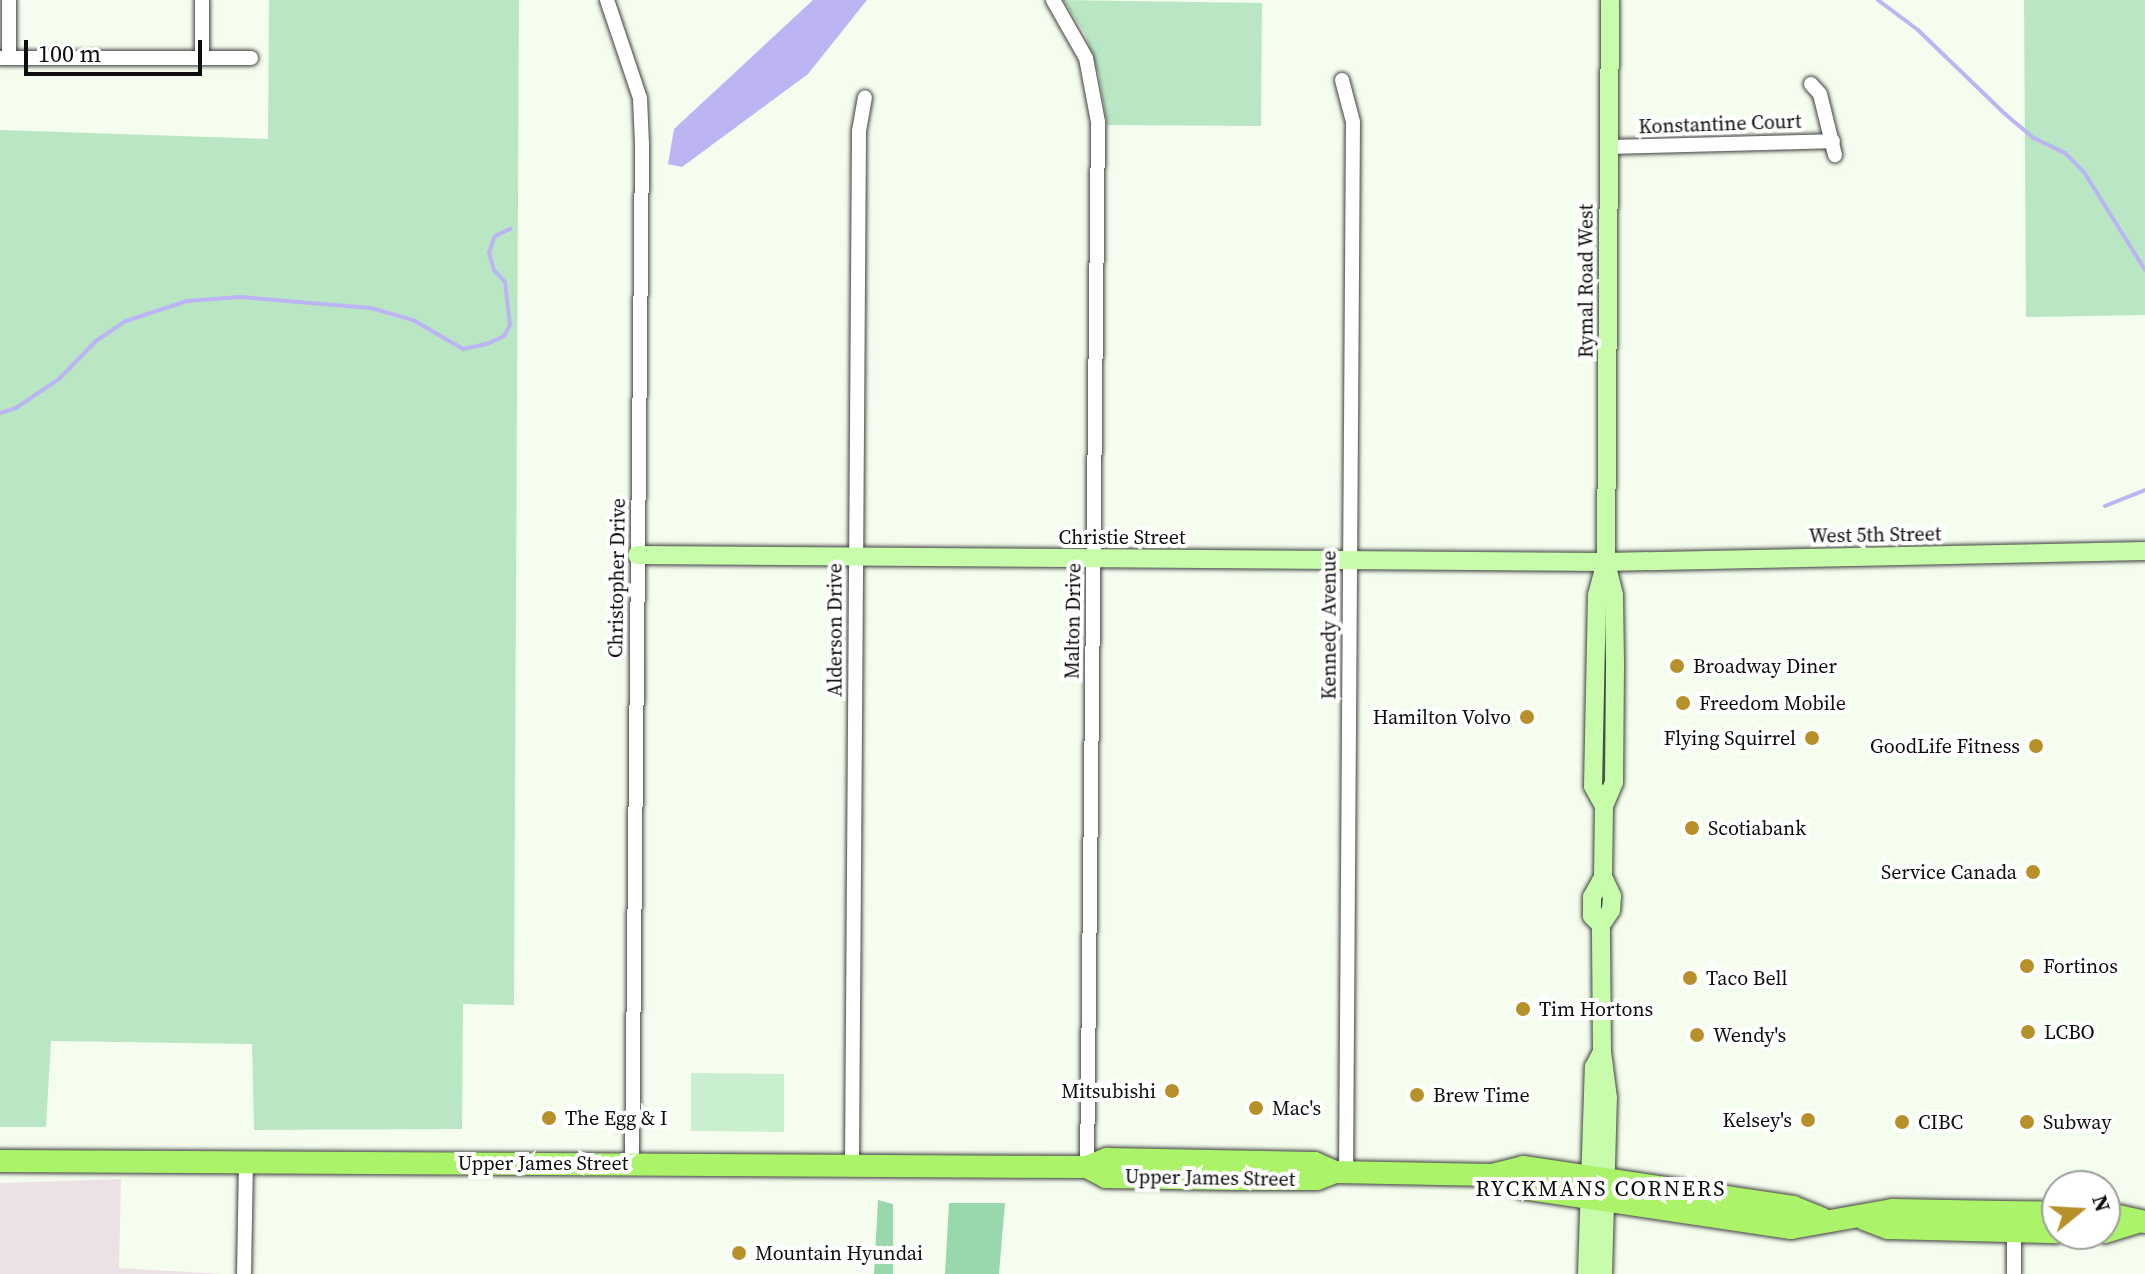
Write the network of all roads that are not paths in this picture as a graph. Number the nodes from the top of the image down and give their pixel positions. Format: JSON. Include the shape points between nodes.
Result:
{"nodes":[{"id":1,"x":9,"y":0,"type":"edge"},
{"id":2,"x":202,"y":0,"type":"edge"},
{"id":3,"x":607,"y":0,"type":"edge"},
{"id":4,"x":1053,"y":0,"type":"edge"},
{"id":5,"x":1610,"y":0,"type":"edge"},
{"id":6,"x":4,"y":58,"type":"edge"},
{"id":7,"x":202,"y":58,"type":"junction"},
{"id":8,"x":251,"y":58,"type":"dead end"},
{"id":9,"x":1342,"y":80,"type":"dead end"},
{"id":10,"x":1811,"y":84,"type":"dead end"},
{"id":11,"x":865,"y":98,"type":"dead end"},
{"id":12,"x":1607,"y":147,"type":"junction"},
{"id":13,"x":2145,"y":551,"type":"edge"},
{"id":14,"x":637,"y":555,"type":"junction"},
{"id":15,"x":856,"y":558,"type":"junction"},
{"id":16,"x":1094,"y":559,"type":"junction"},
{"id":17,"x":1350,"y":560,"type":"junction"},
{"id":18,"x":1606,"y":562,"type":"junction"},
{"id":19,"x":0,"y":1161,"type":"edge"},
{"id":20,"x":246,"y":1162,"type":"junction"},
{"id":21,"x":632,"y":1163,"type":"junction"},
{"id":22,"x":852,"y":1163,"type":"junction"},
{"id":23,"x":1087,"y":1167,"type":"junction"},
{"id":24,"x":1340,"y":1172,"type":"junction"},
{"id":25,"x":1597,"y":1189,"type":"junction"},
{"id":26,"x":2041,"y":1216,"type":"edge"},
{"id":27,"x":2121,"y":1217,"type":"edge"},
{"id":28,"x":2014,"y":1222,"type":"junction"},
{"id":29,"x":2142,"y":1222,"type":"edge"},
{"id":30,"x":2041,"y":1228,"type":"edge"},
{"id":31,"x":2121,"y":1228,"type":"edge"},
{"id":32,"x":244,"y":1274,"type":"edge"},
{"id":33,"x":1587,"y":1274,"type":"edge"},
{"id":34,"x":1603,"y":1274,"type":"edge"},
{"id":35,"x":2014,"y":1274,"type":"edge"}],
"edges":[{"from":1,"to":6,"type":"street"},
{"from":2,"to":7,"type":"street"},
{"from":3,"to":14,"type":"street","name":"Christopher Drive","via":[[640,98]]},
{"from":4,"to":16,"type":"street","name":"Malton Drive","via":[[1086,58],[1098,122]]},
{"from":5,"to":12,"type":"street","name":"Rymal Road West"},
{"from":6,"to":7,"type":"street"},
{"from":7,"to":8,"type":"street"},
{"from":9,"to":17,"type":"street","name":"Kennedy Avenue","via":[[1353,122]]},
{"from":10,"to":12,"type":"street","name":"Konstantine Court","via":[[1820,94],[1834,148]]},
{"from":11,"to":15,"type":"street","name":"Alderson Drive","via":[[859,131]]},
{"from":12,"to":18,"type":"street","name":"Rymal Road West"},
{"from":13,"to":18,"type":"street","name":"West 5th Street"},
{"from":14,"to":15,"type":"street","name":"Christie Street"},
{"from":14,"to":21,"type":"street","name":"Christopher Drive"},
{"from":15,"to":16,"type":"street","name":"Christie Street"},
{"from":15,"to":22,"type":"street","name":"Alderson Drive"},
{"from":16,"to":17,"type":"street","name":"Christie Street"},
{"from":16,"to":23,"type":"street","name":"Malton Drive"},
{"from":17,"to":18,"type":"street","name":"Christie Street"},
{"from":17,"to":24,"type":"street","name":"Kennedy Avenue"},
{"from":18,"to":25,"type":"street","name":"Rymal Road West","via":[[1614,595],[1614,774],[1604,806],[1603,877],[1612,896],[1611,910],[1601,925],[1602,1052],[1607,1065]]},
{"from":19,"to":20,"type":"main road","name":"Upper James Street"},
{"from":20,"to":21,"type":"main road","name":"Upper James Street"},
{"from":20,"to":32,"type":"street"},
{"from":21,"to":22,"type":"main road","name":"Upper James Street"},
{"from":22,"to":23,"type":"main road","name":"Upper James Street"},
{"from":23,"to":24,"type":"main road","name":"Upper James Street","via":[[1106,1177],[1317,1179]]},
{"from":24,"to":25,"type":"main road","name":"Upper James Street","via":[[1492,1175],[1523,1188]]},
{"from":25,"to":28,"type":"main road","name":"Upper James Street","via":[[1791,1228],[1823,1219],[1864,1219],[1888,1228]]},
{"from":25,"to":33,"type":"street"},
{"from":25,"to":34,"type":"street"},
{"from":26,"to":28,"type":"main road","name":"Upper James Street"},
{"from":27,"to":29,"type":"main road"},
{"from":28,"to":30,"type":"main road","name":"Upper James Street"},
{"from":28,"to":35,"type":"street"},
{"from":29,"to":31,"type":"main road"}]}
